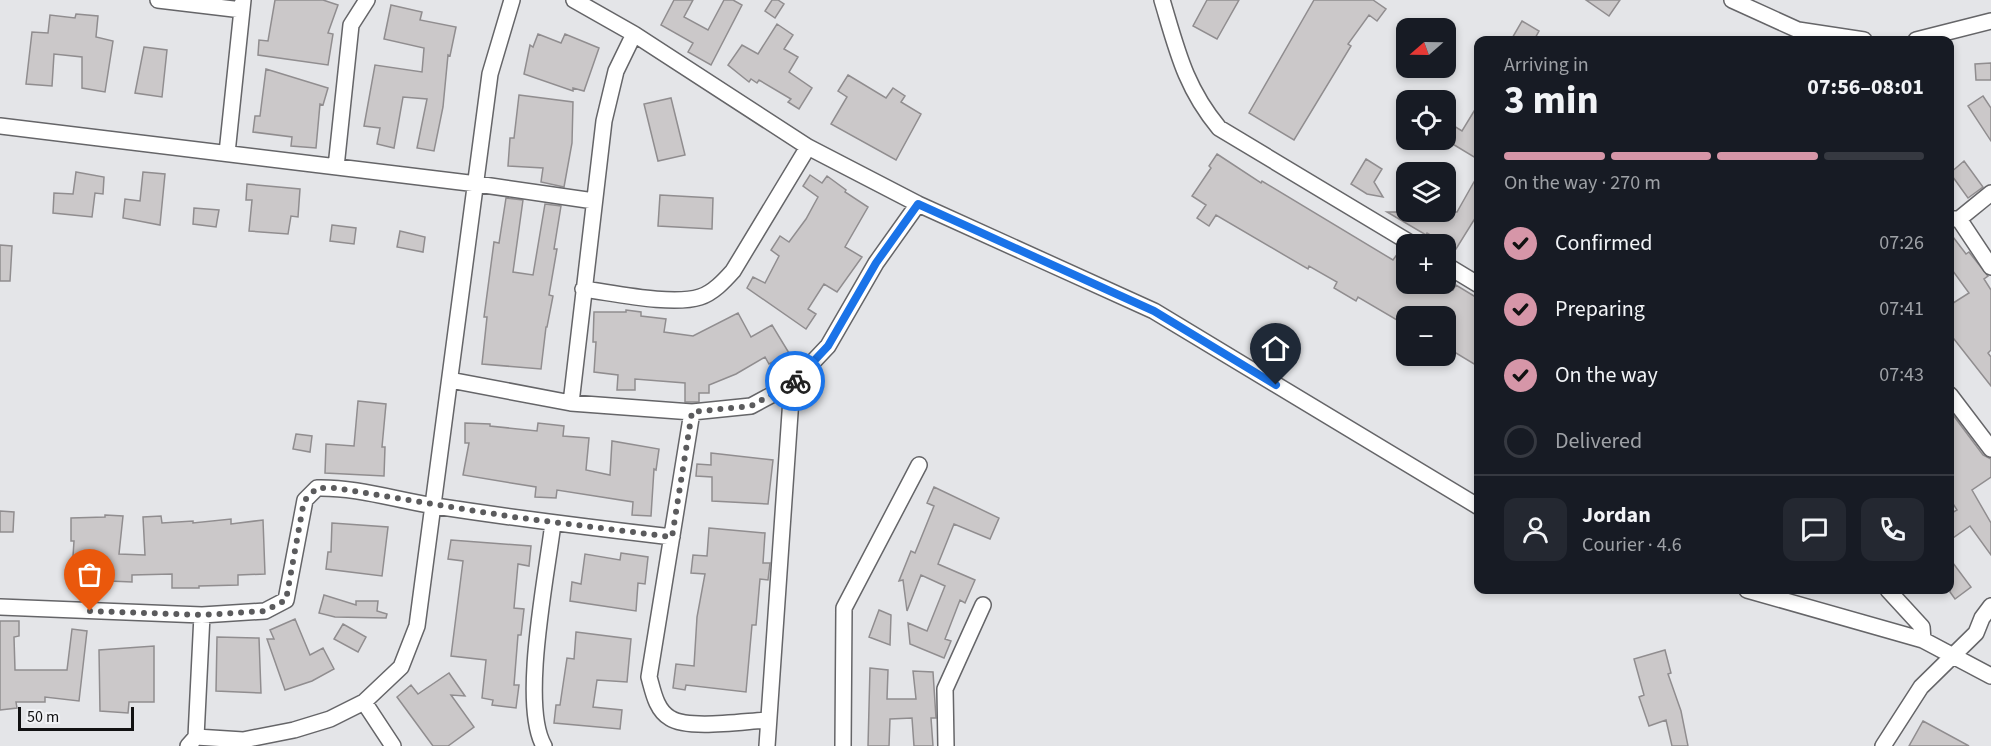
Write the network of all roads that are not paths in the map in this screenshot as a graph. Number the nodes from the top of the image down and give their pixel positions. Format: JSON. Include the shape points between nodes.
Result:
{"nodes":[{"id":1,"x":158,"y":0,"type":"edge"},
{"id":2,"x":367,"y":0,"type":"edge"},
{"id":3,"x":512,"y":0,"type":"edge"},
{"id":4,"x":574,"y":0,"type":"edge"},
{"id":5,"x":1162,"y":0,"type":"edge"},
{"id":6,"x":1732,"y":0,"type":"edge"},
{"id":7,"x":242,"y":5,"type":"edge"},
{"id":8,"x":1991,"y":21,"type":"edge"},
{"id":9,"x":634,"y":34,"type":"junction"},
{"id":10,"x":1837,"y":36,"type":"edge"},
{"id":11,"x":1945,"y":36,"type":"edge"},
{"id":12,"x":0,"y":126,"type":"edge"},
{"id":13,"x":808,"y":147,"type":"junction"},
{"id":14,"x":227,"y":153,"type":"junction"},
{"id":15,"x":336,"y":167,"type":"junction"},
{"id":16,"x":477,"y":183,"type":"junction"},
{"id":17,"x":1991,"y":193,"type":"edge"},
{"id":18,"x":594,"y":201,"type":"junction"},
{"id":19,"x":918,"y":204,"type":"junction"},
{"id":20,"x":1955,"y":219,"type":"edge"},
{"id":21,"x":1396,"y":234,"type":"edge"},
{"id":22,"x":1991,"y":267,"type":"edge"},
{"id":23,"x":1456,"y":271,"type":"edge"},
{"id":24,"x":1474,"y":282,"type":"edge"},
{"id":25,"x":583,"y":289,"type":"junction"},
{"id":26,"x":450,"y":380,"type":"junction"},
{"id":27,"x":792,"y":384,"type":"junction"},
{"id":28,"x":1954,"y":400,"type":"edge"},
{"id":29,"x":571,"y":403,"type":"junction"},
{"id":30,"x":692,"y":412,"type":"junction"},
{"id":31,"x":1991,"y":449,"type":"edge"},
{"id":32,"x":919,"y":465,"type":"dead end"},
{"id":33,"x":1474,"y":504,"type":"edge"},
{"id":34,"x":433,"y":505,"type":"junction"},
{"id":35,"x":553,"y":523,"type":"junction"},
{"id":36,"x":672,"y":537,"type":"junction"},
{"id":37,"x":1761,"y":594,"type":"edge"},
{"id":38,"x":1891,"y":594,"type":"edge"},
{"id":39,"x":984,"y":605,"type":"dead end"},
{"id":40,"x":1991,"y":606,"type":"edge"},
{"id":41,"x":0,"y":607,"type":"edge"},
{"id":42,"x":202,"y":615,"type":"junction"},
{"id":43,"x":1923,"y":640,"type":"junction"},
{"id":44,"x":1954,"y":655,"type":"junction"},
{"id":45,"x":1991,"y":676,"type":"edge"},
{"id":46,"x":364,"y":702,"type":"junction"},
{"id":47,"x":768,"y":720,"type":"junction"},
{"id":48,"x":192,"y":741,"type":"edge"},
{"id":49,"x":393,"y":746,"type":"edge"},
{"id":50,"x":544,"y":746,"type":"edge"},
{"id":51,"x":767,"y":746,"type":"edge"},
{"id":52,"x":843,"y":746,"type":"edge"},
{"id":53,"x":946,"y":746,"type":"edge"},
{"id":54,"x":1883,"y":746,"type":"edge"}],
"edges":[{"from":1,"to":7,"type":"street"},
{"from":2,"to":15,"type":"street","via":[[351,25]]},
{"from":3,"to":16,"type":"street","via":[[490,74]]},
{"from":4,"to":9,"type":"street"},
{"from":5,"to":21,"type":"street","via":[[1188,83],[1219,128]]},
{"from":6,"to":10,"type":"street","via":[[1798,30]]},
{"from":7,"to":14,"type":"street"},
{"from":8,"to":11,"type":"street"},
{"from":9,"to":13,"type":"street"},
{"from":9,"to":18,"type":"street","via":[[613,81]]},
{"from":12,"to":14,"type":"street"},
{"from":13,"to":19,"type":"street"},
{"from":13,"to":25,"type":"street","via":[[733,271],[719,286],[701,297],[678,300]]},
{"from":14,"to":15,"type":"street"},
{"from":15,"to":16,"type":"street"},
{"from":16,"to":18,"type":"street"},
{"from":16,"to":26,"type":"street"},
{"from":17,"to":20,"type":"street"},
{"from":18,"to":25,"type":"street"},
{"from":19,"to":27,"type":"street","via":[[876,263],[828,346]]},
{"from":19,"to":33,"type":"street","via":[[1154,311]]},
{"from":20,"to":22,"type":"street"},
{"from":23,"to":24,"type":"street"},
{"from":25,"to":29,"type":"street"},
{"from":26,"to":29,"type":"street"},
{"from":26,"to":34,"type":"street"},
{"from":27,"to":30,"type":"street","via":[[751,406]]},
{"from":27,"to":47,"type":"street"},
{"from":28,"to":31,"type":"street"},
{"from":29,"to":30,"type":"street"},
{"from":30,"to":36,"type":"street"},
{"from":32,"to":52,"type":"street","via":[[844,608]]},
{"from":34,"to":35,"type":"street"},
{"from":34,"to":42,"type":"street","via":[[317,488],[304,501],[286,600],[265,611]]},
{"from":34,"to":46,"type":"street","via":[[417,626],[401,667]]},
{"from":35,"to":36,"type":"street"},
{"from":35,"to":50,"type":"street","via":[[533,699],[538,735]]},
{"from":36,"to":47,"type":"street","via":[[649,677],[656,702],[669,718],[693,725]]},
{"from":37,"to":43,"type":"street"},
{"from":38,"to":43,"type":"street","via":[[1922,627]]},
{"from":39,"to":53,"type":"street","via":[[945,689]]},
{"from":40,"to":44,"type":"street","via":[[1976,633]]},
{"from":41,"to":42,"type":"street"},
{"from":42,"to":48,"type":"street"},
{"from":43,"to":44,"type":"street"},
{"from":44,"to":45,"type":"street"},
{"from":44,"to":54,"type":"street","via":[[1921,687]]},
{"from":46,"to":48,"type":"street","via":[[330,719],[294,730],[243,740]]},
{"from":46,"to":49,"type":"street"},
{"from":47,"to":51,"type":"street"}]}
